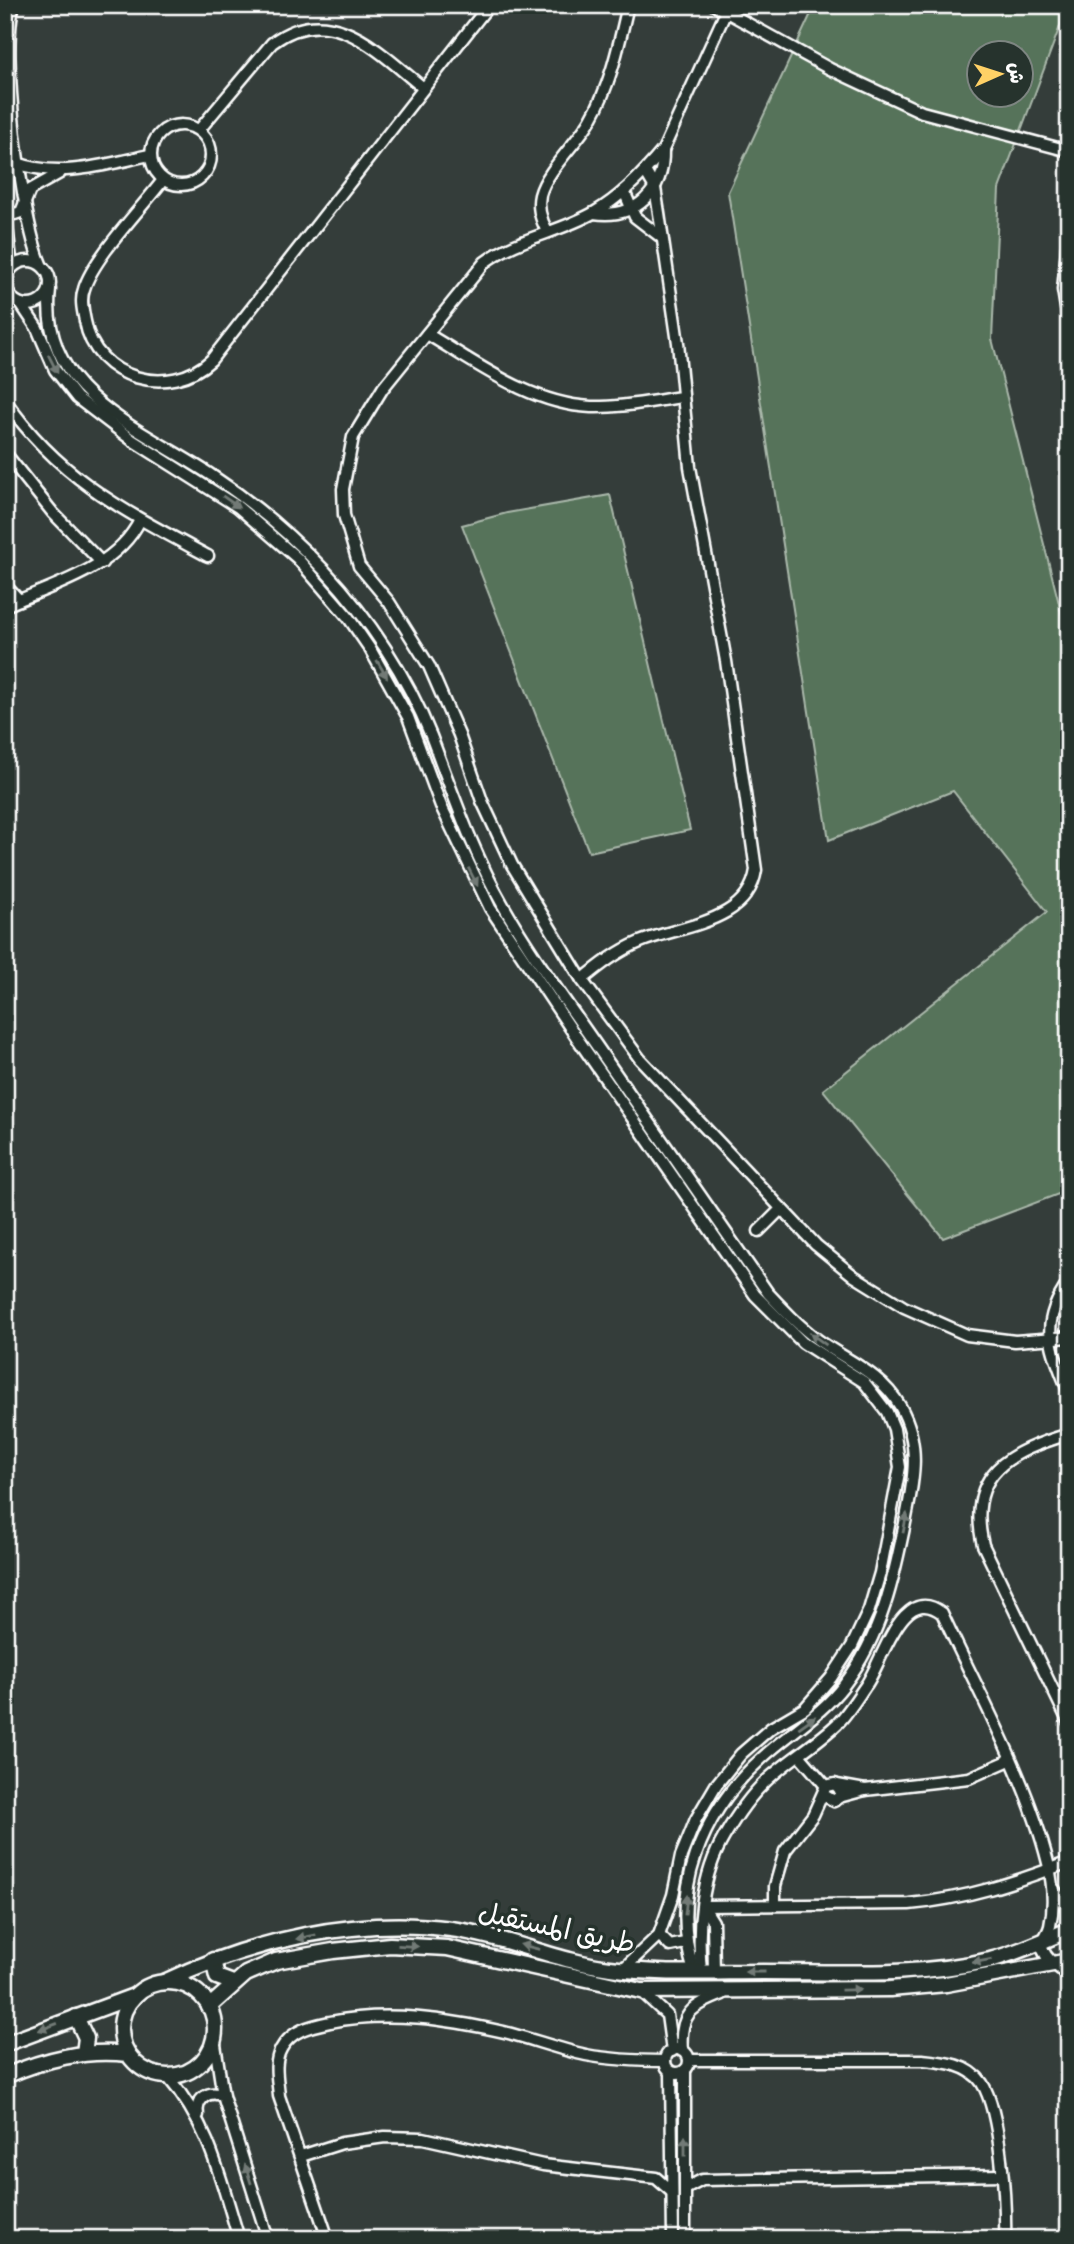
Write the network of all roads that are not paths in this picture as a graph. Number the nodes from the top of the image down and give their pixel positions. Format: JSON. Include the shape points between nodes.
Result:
{"nodes":[{"id":1,"x":14,"y":5,"type":"edge"},
{"id":2,"x":489,"y":5,"type":"edge"},
{"id":3,"x":628,"y":5,"type":"edge"},
{"id":4,"x":714,"y":5,"type":"edge"},
{"id":5,"x":727,"y":9,"type":"edge"},
{"id":6,"x":6,"y":40,"type":"edge"},
{"id":7,"x":422,"y":87,"type":"junction"},
{"id":8,"x":199,"y":130,"type":"junction"},
{"id":9,"x":663,"y":150,"type":"junction"},
{"id":10,"x":1069,"y":151,"type":"edge"},
{"id":11,"x":150,"y":155,"type":"junction"},
{"id":12,"x":17,"y":163,"type":"junction"},
{"id":13,"x":64,"y":171,"type":"junction"},
{"id":14,"x":645,"y":171,"type":"junction"},
{"id":15,"x":163,"y":180,"type":"junction"},
{"id":16,"x":655,"y":188,"type":"junction"},
{"id":17,"x":624,"y":191,"type":"junction"},
{"id":18,"x":25,"y":200,"type":"junction"},
{"id":19,"x":5,"y":210,"type":"edge"},
{"id":20,"x":631,"y":210,"type":"junction"},
{"id":21,"x":594,"y":213,"type":"junction"},
{"id":22,"x":1069,"y":228,"type":"edge"},
{"id":23,"x":547,"y":231,"type":"junction"},
{"id":24,"x":661,"y":237,"type":"junction"},
{"id":25,"x":41,"y":264,"type":"junction"},
{"id":26,"x":9,"y":271,"type":"edge"},
{"id":27,"x":50,"y":289,"type":"junction"},
{"id":28,"x":20,"y":304,"type":"junction"},
{"id":29,"x":5,"y":306,"type":"edge"},
{"id":30,"x":1069,"y":326,"type":"edge"},
{"id":31,"x":427,"y":334,"type":"junction"},
{"id":32,"x":682,"y":397,"type":"junction"},
{"id":33,"x":5,"y":400,"type":"edge"},
{"id":34,"x":5,"y":453,"type":"edge"},
{"id":35,"x":140,"y":520,"type":"junction"},
{"id":36,"x":208,"y":556,"type":"dead end"},
{"id":37,"x":102,"y":562,"type":"junction"},
{"id":38,"x":5,"y":585,"type":"edge"},
{"id":39,"x":19,"y":600,"type":"junction"},
{"id":40,"x":5,"y":606,"type":"edge"},
{"id":41,"x":582,"y":980,"type":"junction"},
{"id":42,"x":587,"y":1031,"type":"junction"},
{"id":43,"x":577,"y":1038,"type":"junction"},
{"id":44,"x":781,"y":1209,"type":"junction"},
{"id":45,"x":759,"y":1231,"type":"dead end"},
{"id":46,"x":1069,"y":1282,"type":"edge"},
{"id":47,"x":1069,"y":1337,"type":"edge"},
{"id":48,"x":1049,"y":1340,"type":"junction"},
{"id":49,"x":1069,"y":1393,"type":"edge"},
{"id":50,"x":1069,"y":1434,"type":"edge"},
{"id":51,"x":1069,"y":1723,"type":"edge"},
{"id":52,"x":800,"y":1756,"type":"junction"},
{"id":53,"x":1010,"y":1760,"type":"junction"},
{"id":54,"x":829,"y":1789,"type":"junction"},
{"id":55,"x":864,"y":1790,"type":"junction"},
{"id":56,"x":838,"y":1799,"type":"junction"},
{"id":57,"x":813,"y":1815,"type":"junction"},
{"id":58,"x":1069,"y":1862,"type":"edge"},
{"id":59,"x":1049,"y":1870,"type":"junction"},
{"id":60,"x":1054,"y":1889,"type":"junction"},
{"id":61,"x":775,"y":1904,"type":"junction"},
{"id":62,"x":704,"y":1906,"type":"junction"},
{"id":63,"x":1069,"y":1911,"type":"edge"},
{"id":64,"x":1069,"y":1930,"type":"edge"},
{"id":65,"x":659,"y":1935,"type":"junction"},
{"id":66,"x":1042,"y":1942,"type":"junction"},
{"id":67,"x":685,"y":1943,"type":"junction"},
{"id":68,"x":1012,"y":1953,"type":"junction"},
{"id":69,"x":213,"y":1960,"type":"junction"},
{"id":70,"x":1062,"y":1963,"type":"edge"},
{"id":71,"x":623,"y":1969,"type":"junction"},
{"id":72,"x":703,"y":1972,"type":"junction"},
{"id":73,"x":1000,"y":1975,"type":"junction"},
{"id":74,"x":1069,"y":1976,"type":"edge"},
{"id":75,"x":164,"y":1982,"type":"junction"},
{"id":76,"x":233,"y":1983,"type":"junction"},
{"id":77,"x":641,"y":1991,"type":"junction"},
{"id":78,"x":727,"y":1992,"type":"junction"},
{"id":79,"x":135,"y":1995,"type":"junction"},
{"id":80,"x":209,"y":2007,"type":"junction"},
{"id":81,"x":76,"y":2017,"type":"junction"},
{"id":82,"x":214,"y":2038,"type":"junction"},
{"id":83,"x":5,"y":2043,"type":"edge"},
{"id":84,"x":677,"y":2051,"type":"junction"},
{"id":85,"x":84,"y":2053,"type":"junction"},
{"id":86,"x":128,"y":2054,"type":"junction"},
{"id":87,"x":665,"y":2061,"type":"junction"},
{"id":88,"x":687,"y":2065,"type":"junction"},
{"id":89,"x":671,"y":2072,"type":"junction"},
{"id":90,"x":5,"y":2076,"type":"edge"},
{"id":91,"x":167,"y":2076,"type":"junction"},
{"id":92,"x":223,"y":2096,"type":"junction"},
{"id":93,"x":198,"y":2116,"type":"junction"},
{"id":94,"x":301,"y":2156,"type":"junction"},
{"id":95,"x":673,"y":2163,"type":"junction"},
{"id":96,"x":685,"y":2168,"type":"junction"},
{"id":97,"x":1002,"y":2175,"type":"junction"},
{"id":98,"x":656,"y":2178,"type":"junction"},
{"id":99,"x":702,"y":2180,"type":"junction"},
{"id":100,"x":685,"y":2189,"type":"junction"},
{"id":101,"x":673,"y":2192,"type":"junction"},
{"id":102,"x":239,"y":2239,"type":"edge"},
{"id":103,"x":268,"y":2239,"type":"edge"},
{"id":104,"x":328,"y":2239,"type":"edge"},
{"id":105,"x":673,"y":2239,"type":"edge"},
{"id":106,"x":685,"y":2239,"type":"edge"},
{"id":107,"x":1005,"y":2239,"type":"edge"}],
"edges":[{"from":1,"to":6,"type":"street"},
{"from":2,"to":7,"type":"street"},
{"from":3,"to":23,"type":"street","via":[[601,99],[581,136],[544,184],[541,220]]},
{"from":4,"to":5,"type":"street"},
{"from":5,"to":9,"type":"street"},
{"from":5,"to":10,"type":"street","via":[[884,96],[922,112]]},
{"from":6,"to":12,"type":"street"},
{"from":7,"to":8,"type":"street","via":[[346,28],[307,23],[272,43]]},
{"from":7,"to":15,"type":"street","via":[[211,360],[190,374],[160,382],[122,373],[106,361],[94,346],[82,309],[83,290],[92,271]]},
{"from":8,"to":11,"type":"street","via":[[189,125],[168,127],[155,139]]},
{"from":8,"to":15,"type":"street","via":[[211,155],[205,173],[181,186]]},
{"from":9,"to":14,"type":"street"},
{"from":9,"to":16,"type":"street"},
{"from":11,"to":13,"type":"street"},
{"from":11,"to":15,"type":"street"},
{"from":12,"to":13,"type":"street"},
{"from":12,"to":18,"type":"street"},
{"from":13,"to":18,"type":"street","via":[[37,184]]},
{"from":14,"to":16,"type":"street"},
{"from":14,"to":17,"type":"street"},
{"from":16,"to":20,"type":"street"},
{"from":16,"to":24,"type":"street"},
{"from":17,"to":20,"type":"street"},
{"from":17,"to":21,"type":"street"},
{"from":18,"to":19,"type":"street","via":[[21,212]]},
{"from":18,"to":25,"type":"street"},
{"from":19,"to":26,"type":"street"},
{"from":20,"to":21,"type":"street"},
{"from":20,"to":24,"type":"street"},
{"from":21,"to":23,"type":"street"},
{"from":22,"to":30,"type":"street","via":[[1063,290]]},
{"from":23,"to":31,"type":"street","via":[[503,248],[485,262]]},
{"from":24,"to":32,"type":"street"},
{"from":25,"to":26,"type":"street","via":[[31,260]]},
{"from":25,"to":27,"type":"street","via":[[51,280]]},
{"from":26,"to":28,"type":"street","via":[[6,287]]},
{"from":27,"to":28,"type":"street","via":[[42,301]]},
{"from":27,"to":42,"type":"street","via":[[53,337],[83,388],[114,417],[210,474],[272,520],[327,574],[368,624],[414,701],[475,851],[503,906]]},
{"from":28,"to":29,"type":"street"},
{"from":28,"to":43,"type":"street","one_way":true,"via":[[37,328],[55,370],[77,398],[132,440],[248,515],[297,558],[348,617],[408,717],[450,827],[489,908]]},
{"from":31,"to":32,"type":"street","via":[[522,389],[557,402],[613,406]]},
{"from":31,"to":41,"type":"street","via":[[383,388],[353,437],[343,489],[350,541],[359,566],[429,666],[512,865]]},
{"from":32,"to":41,"type":"street","via":[[698,522],[728,675],[754,880],[749,894],[728,913],[638,943]]},
{"from":33,"to":35,"type":"street","via":[[65,470]]},
{"from":34,"to":37,"type":"street","via":[[53,513]]},
{"from":35,"to":36,"type":"street"},
{"from":35,"to":37,"type":"street","via":[[125,545]]},
{"from":37,"to":39,"type":"street"},
{"from":38,"to":39,"type":"street"},
{"from":39,"to":40,"type":"street"},
{"from":41,"to":44,"type":"street","via":[[645,1066]]},
{"from":42,"to":43,"type":"street"},
{"from":67,"to":42,"type":"street","one_way":true,"via":[[685,1899],[695,1856],[713,1816],[759,1760],[817,1716],[844,1685],[877,1628],[895,1577],[915,1470],[914,1447],[909,1425],[886,1387],[869,1371],[819,1341],[768,1293]]},
{"from":43,"to":65,"type":"street","via":[[755,1296],[803,1343],[864,1382],[887,1412],[899,1448],[900,1467],[880,1573],[852,1646],[805,1708],[771,1728],[741,1754],[716,1785],[681,1856]]},
{"from":44,"to":45,"type":"street"},
{"from":44,"to":48,"type":"street","via":[[854,1276],[904,1307],[967,1335]]},
{"from":46,"to":48,"type":"street","via":[[1057,1299]]},
{"from":47,"to":48,"type":"street"},
{"from":48,"to":49,"type":"street"},
{"from":50,"to":51,"type":"street","via":[[1023,1449],[1000,1465],[984,1489],[978,1527]]},
{"from":52,"to":53,"type":"street","via":[[839,1722],[874,1674],[904,1615],[925,1605],[942,1613]]},
{"from":52,"to":54,"type":"street"},
{"from":52,"to":62,"type":"street","via":[[765,1782],[723,1838]]},
{"from":53,"to":55,"type":"street","via":[[969,1778]]},
{"from":53,"to":59,"type":"street"},
{"from":54,"to":55,"type":"street"},
{"from":54,"to":56,"type":"street"},
{"from":54,"to":56,"type":"street","via":[[828,1800]]},
{"from":54,"to":57,"type":"street"},
{"from":55,"to":56,"type":"street"},
{"from":56,"to":57,"type":"street"},
{"from":57,"to":61,"type":"street","via":[[785,1851]]},
{"from":58,"to":59,"type":"street"},
{"from":59,"to":60,"type":"street"},
{"from":59,"to":61,"type":"street","via":[[942,1901]]},
{"from":60,"to":63,"type":"street"},
{"from":60,"to":66,"type":"street","via":[[1051,1923]]},
{"from":61,"to":62,"type":"street"},
{"from":62,"to":72,"type":"street","via":[[713,1922]]},
{"from":64,"to":66,"type":"main road","name":"طريق المستقبل"},
{"from":65,"to":67,"type":"street","via":[[670,1946]]},
{"from":65,"to":71,"type":"street"},
{"from":66,"to":68,"type":"main road","name":"طريق المستقبل"},
{"from":66,"to":70,"type":"street","via":[[1048,1959]]},
{"from":67,"to":72,"type":"street"},
{"from":68,"to":72,"type":"main road","name":"طريق المستقبل","one_way":true,"via":[[945,1967],[890,1971]]},
{"from":68,"to":73,"type":"main road"},
{"from":71,"to":69,"type":"main road","name":"طريق المستقبل","one_way":true,"via":[[451,1929],[391,1926],[304,1937]]},
{"from":69,"to":75,"type":"main road","name":"طريق المستقبل"},
{"from":69,"to":76,"type":"main road","via":[[217,1977]]},
{"from":70,"to":73,"type":"main road","name":"طريق المستقبل"},
{"from":70,"to":74,"type":"street"},
{"from":71,"to":72,"type":"main road","name":"طريق المستقبل"},
{"from":78,"to":73,"type":"main road","name":"طريق المستقبل","one_way":true,"via":[[890,1989]]},
{"from":75,"to":79,"type":"main road"},
{"from":75,"to":80,"type":"main road","via":[[185,1985]]},
{"from":76,"to":77,"type":"main road","name":"طريق المستقبل","one_way":true,"via":[[276,1961],[390,1945],[447,1948]]},
{"from":76,"to":80,"type":"main road","name":"طريق المستقبل"},
{"from":77,"to":78,"type":"main road","name":"طريق المستقبل"},
{"from":77,"to":84,"type":"street","via":[[667,2015]]},
{"from":78,"to":84,"type":"street","via":[[696,2004],[684,2020]]},
{"from":79,"to":81,"type":"main road"},
{"from":79,"to":86,"type":"main road","via":[[122,2017]]},
{"from":80,"to":82,"type":"main road"},
{"from":81,"to":83,"type":"main road","one_way":true},
{"from":81,"to":85,"type":"main road","via":[[84,2030]]},
{"from":82,"to":91,"type":"main road","via":[[197,2065]]},
{"from":82,"to":92,"type":"street"},
{"from":84,"to":87,"type":"street"},
{"from":84,"to":88,"type":"street"},
{"from":85,"to":86,"type":"main road"},
{"from":85,"to":90,"type":"main road","via":[[43,2060]]},
{"from":86,"to":91,"type":"main road","via":[[149,2072]]},
{"from":87,"to":89,"type":"street"},
{"from":87,"to":94,"type":"street","via":[[623,2061],[420,2017],[383,2015],[306,2027],[281,2048],[276,2061],[279,2096]]},
{"from":88,"to":89,"type":"street"},
{"from":96,"to":88,"type":"street","one_way":true},
{"from":88,"to":97,"type":"street","via":[[950,2062],[981,2082],[989,2100]]},
{"from":89,"to":95,"type":"street"},
{"from":91,"to":93,"type":"street"},
{"from":92,"to":93,"type":"street","via":[[203,2097]]},
{"from":103,"to":92,"type":"street","one_way":true},
{"from":93,"to":102,"type":"street"},
{"from":94,"to":98,"type":"street","via":[[342,2143],[423,2138],[543,2165]]},
{"from":94,"to":104,"type":"street"},
{"from":95,"to":98,"type":"street"},
{"from":95,"to":101,"type":"street"},
{"from":96,"to":99,"type":"street"},
{"from":96,"to":100,"type":"street"},
{"from":97,"to":99,"type":"street"},
{"from":97,"to":107,"type":"street"},
{"from":98,"to":101,"type":"street"},
{"from":99,"to":100,"type":"street"},
{"from":100,"to":106,"type":"street"},
{"from":101,"to":105,"type":"street"}]}
